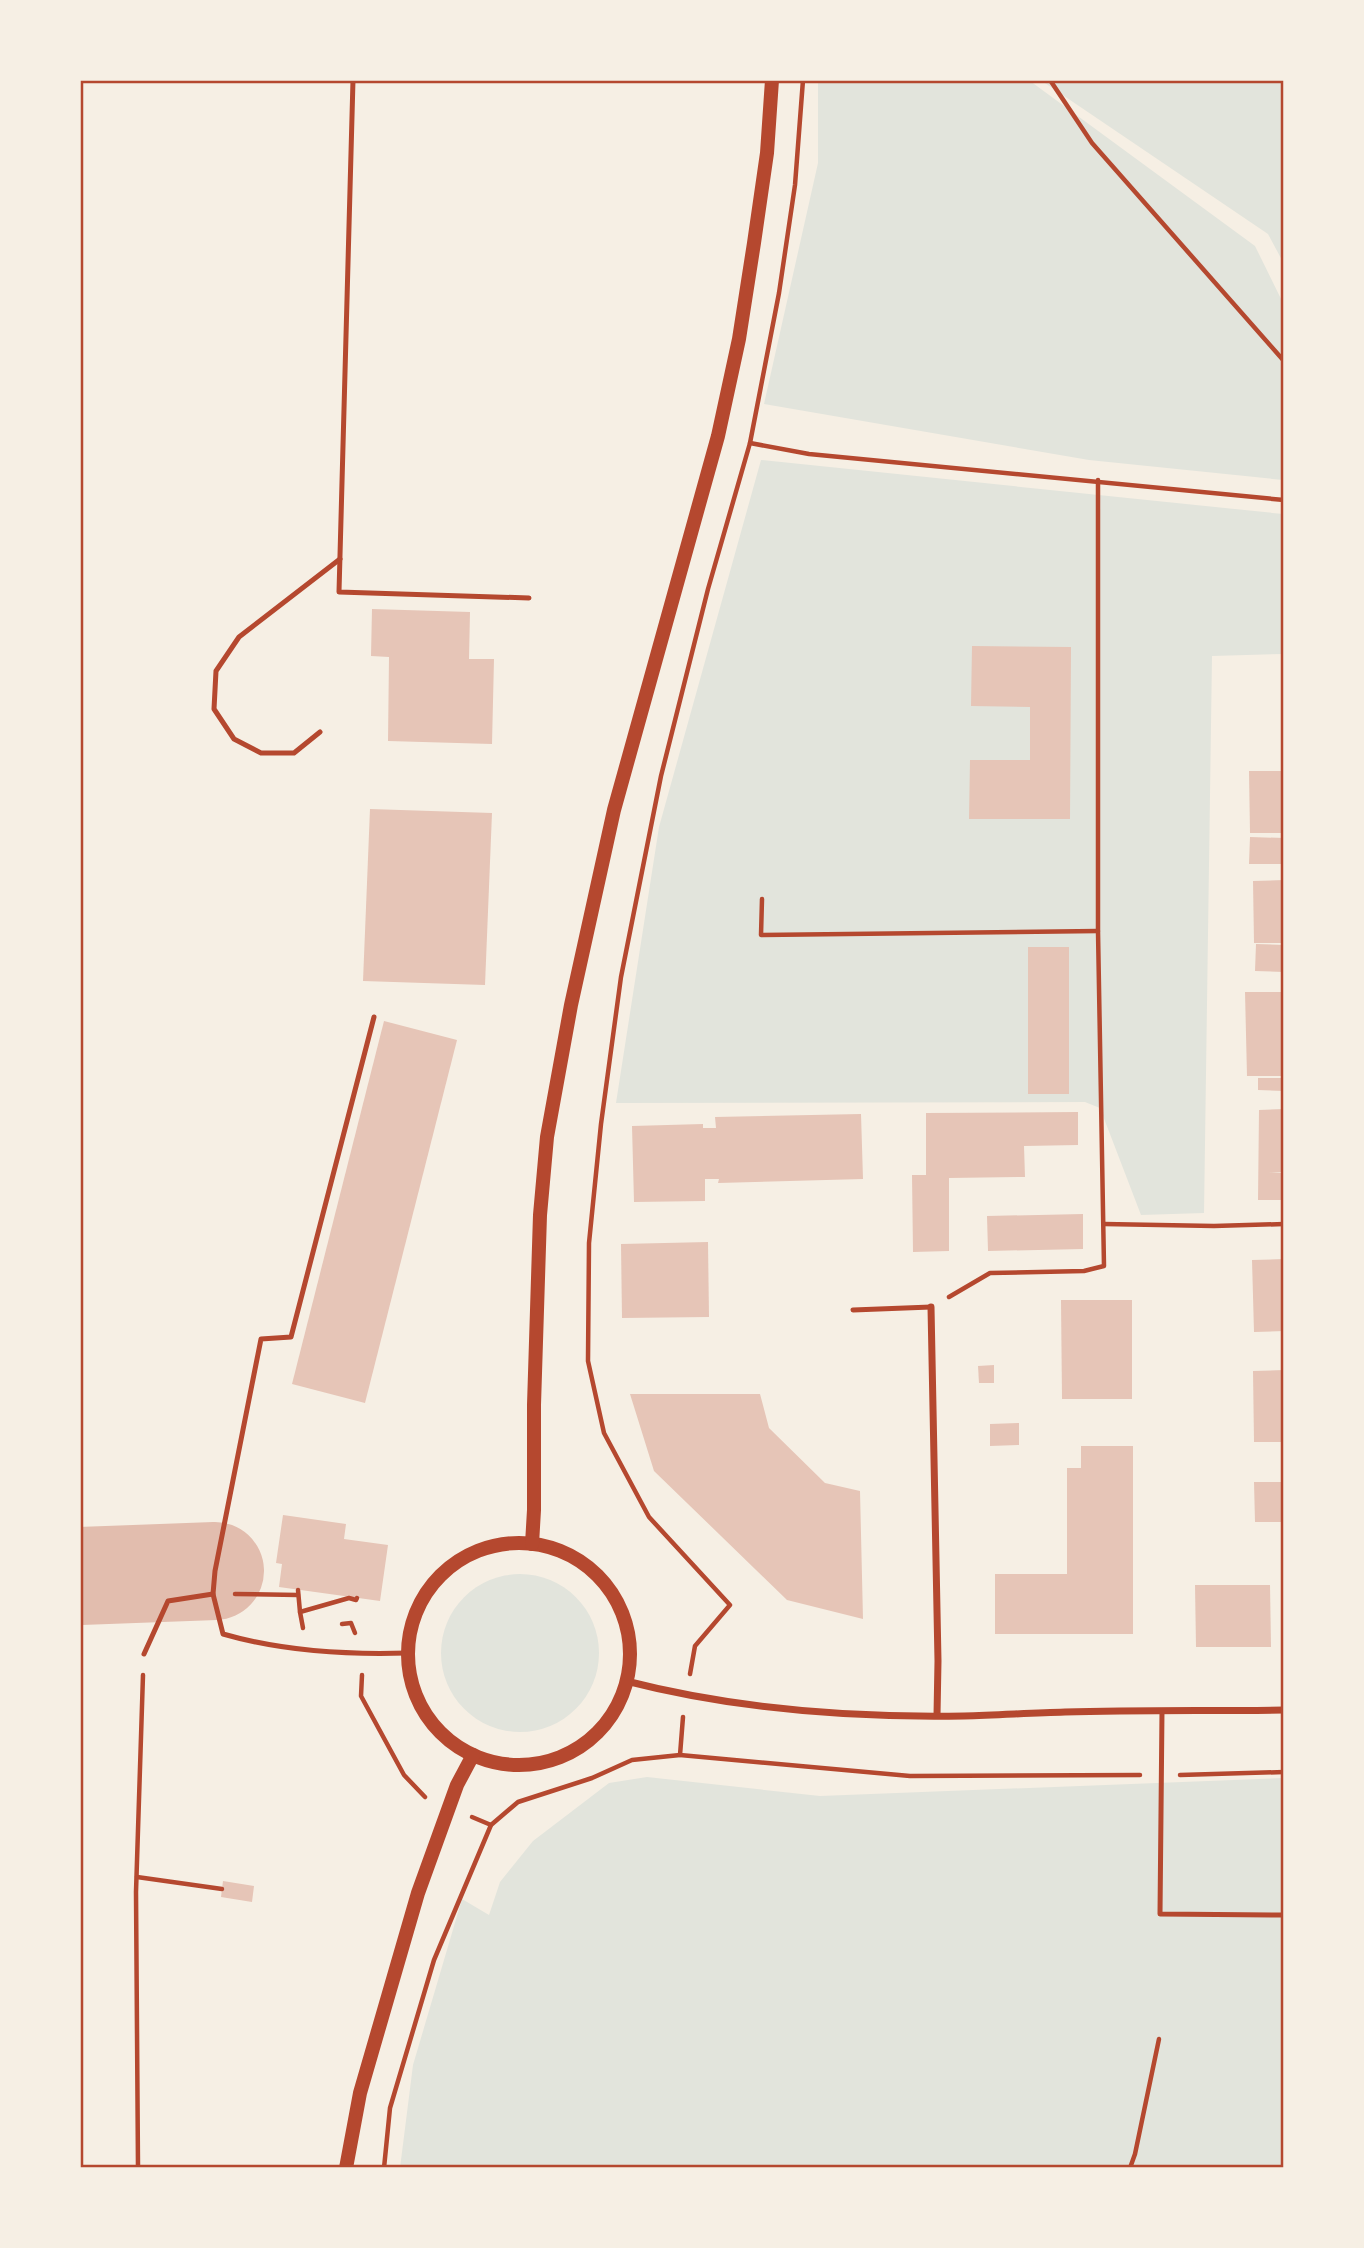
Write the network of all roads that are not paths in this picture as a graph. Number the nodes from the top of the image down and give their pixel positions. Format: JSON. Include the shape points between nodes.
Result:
{"nodes":[{"id":1,"x":353,"y":80,"type":"edge"},
{"id":2,"x":772,"y":80,"type":"edge"},
{"id":3,"x":340,"y":559,"type":"junction"},
{"id":4,"x":529,"y":598,"type":"dead end"},
{"id":5,"x":320,"y":732,"type":"dead end"},
{"id":6,"x":374,"y":1017,"type":"dead end"},
{"id":7,"x":931,"y":1307,"type":"joint"},
{"id":8,"x":853,"y":1310,"type":"dead end"},
{"id":9,"x":531,"y":1544,"type":"junction"},
{"id":10,"x":214,"y":1594,"type":"junction"},
{"id":11,"x":408,"y":1653,"type":"junction"},
{"id":12,"x":144,"y":1654,"type":"road end"},
{"id":13,"x":626,"y":1681,"type":"junction"},
{"id":14,"x":1283,"y":1710,"type":"edge"},
{"id":15,"x":1162,"y":1711,"type":"junction"},
{"id":16,"x":937,"y":1715,"type":"junction"},
{"id":17,"x":473,"y":1755,"type":"junction"},
{"id":18,"x":1283,"y":1915,"type":"edge"},
{"id":19,"x":346,"y":2168,"type":"edge"}],
"edges":[{"from":1,"to":3,"type":"lane"},
{"from":2,"to":9,"type":"main road","via":[[754,243],[719,436],[614,810],[547,1137],[540,1214]]},
{"from":3,"to":4,"type":"lane","via":[[339,592]]},
{"from":3,"to":5,"type":"lane","via":[[239,638],[216,671],[214,709],[234,739],[261,753],[294,753]]},
{"from":6,"to":10,"type":"lane","via":[[290,1337],[261,1339]]},
{"from":7,"to":8,"type":"lane"},
{"from":7,"to":16,"type":"street"},
{"from":9,"to":11,"type":"main road","via":[[494,1546],[455,1563],[426,1593],[410,1632]]},
{"from":9,"to":13,"type":"main road","via":[[577,1559],[609,1590],[627,1630]]},
{"from":10,"to":11,"type":"lane","via":[[223,1634],[320,1651]]},
{"from":10,"to":12,"type":"lane","via":[[168,1601]]},
{"from":11,"to":17,"type":"main road","via":[[410,1675],[426,1716],[440,1733]]},
{"from":13,"to":16,"type":"street","via":[[685,1696],[799,1710]]},
{"from":13,"to":17,"type":"main road","via":[[623,1695],[599,1732],[562,1757],[520,1766]]},
{"from":14,"to":15,"type":"street"},
{"from":15,"to":16,"type":"street"},
{"from":15,"to":18,"type":"lane","via":[[1160,1914]]},
{"from":17,"to":19,"type":"main road","via":[[457,1785],[418,1893],[364,2080]]}]}
